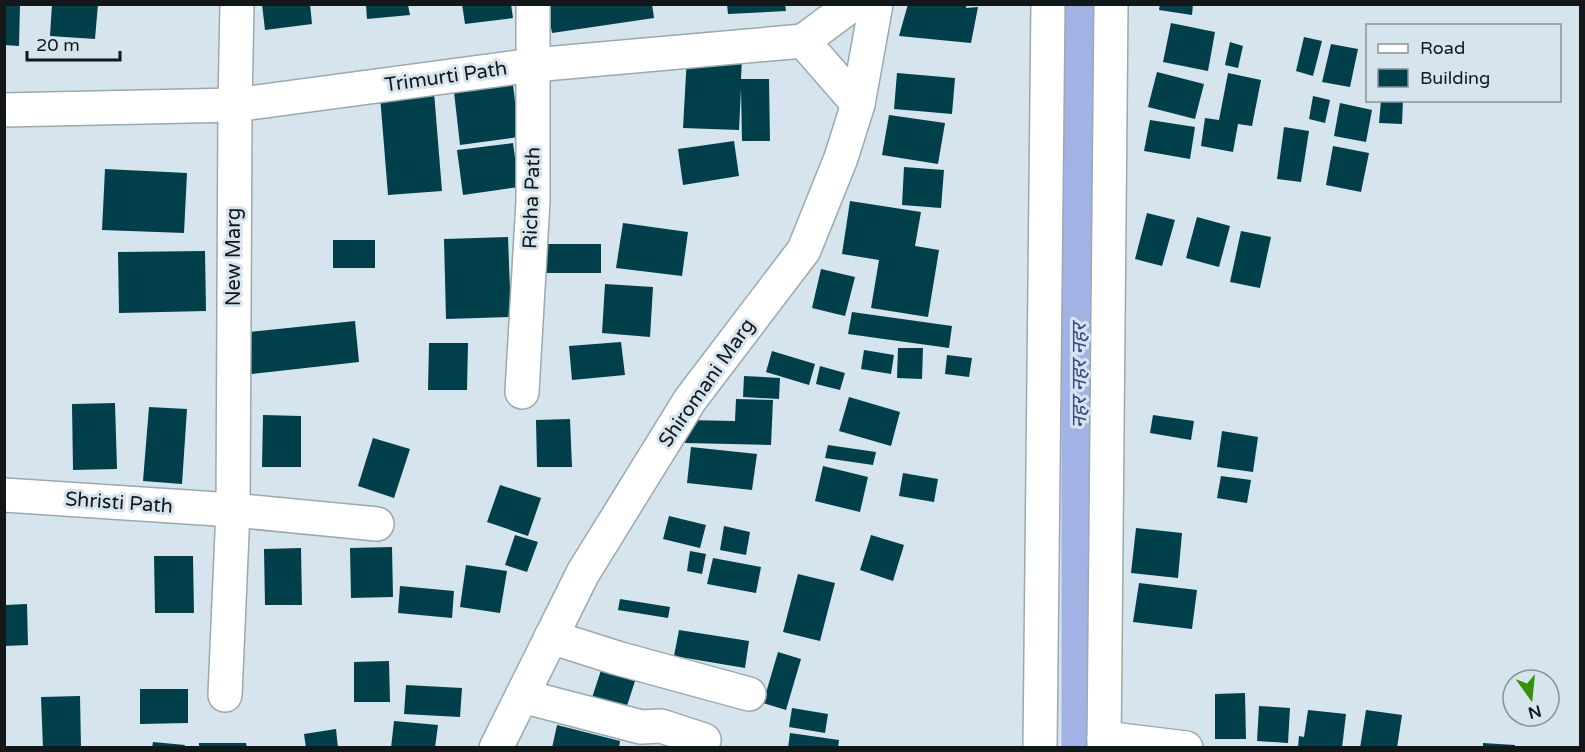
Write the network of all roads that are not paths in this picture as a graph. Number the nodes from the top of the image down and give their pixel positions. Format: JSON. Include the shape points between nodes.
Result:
{"nodes":[{"id":1,"x":237,"y":4,"type":"edge"},
{"id":2,"x":533,"y":4,"type":"edge"},
{"id":3,"x":853,"y":4,"type":"edge"},
{"id":4,"x":876,"y":4,"type":"edge"},
{"id":5,"x":1048,"y":4,"type":"edge"},
{"id":6,"x":1111,"y":4,"type":"edge"},
{"id":7,"x":803,"y":40,"type":"junction"},
{"id":8,"x":533,"y":65,"type":"junction"},
{"id":9,"x":858,"y":104,"type":"junction"},
{"id":10,"x":235,"y":105,"type":"junction"},
{"id":11,"x":4,"y":110,"type":"edge"},
{"id":12,"x":522,"y":392,"type":"dead end"},
{"id":13,"x":4,"y":495,"type":"edge"},
{"id":14,"x":233,"y":510,"type":"junction"},
{"id":15,"x":377,"y":524,"type":"dead end"},
{"id":16,"x":551,"y":637,"type":"junction"},
{"id":17,"x":749,"y":694,"type":"dead end"},
{"id":18,"x":225,"y":695,"type":"dead end"},
{"id":19,"x":522,"y":696,"type":"junction"},
{"id":20,"x":704,"y":740,"type":"dead end"},
{"id":21,"x":1104,"y":743,"type":"edge"},
{"id":22,"x":496,"y":747,"type":"edge"},
{"id":23,"x":1040,"y":747,"type":"edge"},
{"id":24,"x":1186,"y":747,"type":"edge"}],
"edges":[{"from":1,"to":10,"type":"street","name":"New Marg"},
{"from":2,"to":8,"type":"street","name":"Richa Path"},
{"from":3,"to":7,"type":"street"},
{"from":4,"to":9,"type":"street","name":"Shiromani Marg"},
{"from":5,"to":23,"type":"street"},
{"from":6,"to":21,"type":"street"},
{"from":7,"to":8,"type":"street","name":"Trimurti Path"},
{"from":7,"to":9,"type":"street"},
{"from":8,"to":10,"type":"street","name":"Trimurti Path"},
{"from":8,"to":12,"type":"street","name":"Richa Path","via":[[533,201]]},
{"from":9,"to":16,"type":"street","name":"Shiromani Marg","via":[[804,250],[690,400],[583,573]]},
{"from":10,"to":11,"type":"street","name":"Trimurti Path"},
{"from":10,"to":14,"type":"street","name":"New Marg"},
{"from":13,"to":14,"type":"street","name":"Shristi Path"},
{"from":14,"to":15,"type":"street"},
{"from":14,"to":18,"type":"street","name":"New Marg"},
{"from":16,"to":17,"type":"street"},
{"from":16,"to":19,"type":"street","name":"Shiromani Marg"},
{"from":19,"to":20,"type":"street","via":[[641,727],[662,726]]},
{"from":19,"to":22,"type":"street","name":"Shiromani Marg"},
{"from":21,"to":24,"type":"street"}]}
